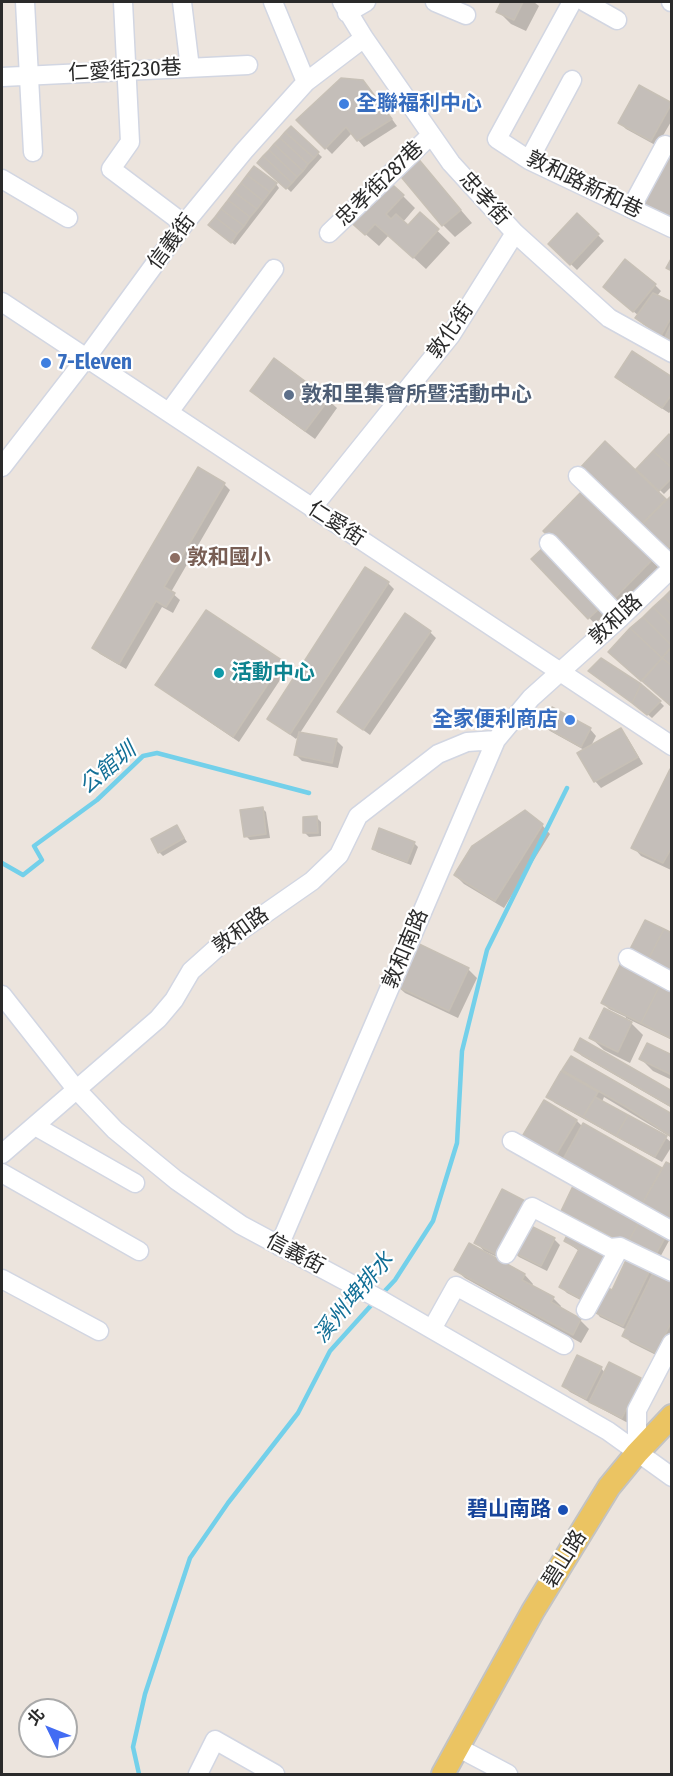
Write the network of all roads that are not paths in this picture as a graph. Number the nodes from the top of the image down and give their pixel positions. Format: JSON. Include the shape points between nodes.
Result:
{"nodes":[{"id":1,"x":25,"y":2,"type":"edge"},
{"id":2,"x":123,"y":2,"type":"edge"},
{"id":3,"x":182,"y":2,"type":"edge"},
{"id":4,"x":273,"y":2,"type":"edge"},
{"id":5,"x":366,"y":2,"type":"edge"},
{"id":6,"x":435,"y":2,"type":"edge"},
{"id":7,"x":572,"y":2,"type":"edge"},
{"id":8,"x":585,"y":2,"type":"edge"},
{"id":9,"x":345,"y":7,"type":"edge"},
{"id":10,"x":466,"y":15,"type":"dead end"},
{"id":11,"x":617,"y":20,"type":"dead end"},
{"id":12,"x":364,"y":38,"type":"junction"},
{"id":13,"x":248,"y":65,"type":"dead end"},
{"id":14,"x":190,"y":68,"type":"junction"},
{"id":15,"x":127,"y":71,"type":"junction"},
{"id":16,"x":28,"y":75,"type":"junction"},
{"id":17,"x":2,"y":77,"type":"edge"},
{"id":18,"x":572,"y":80,"type":"dead end"},
{"id":19,"x":306,"y":82,"type":"junction"},
{"id":20,"x":431,"y":135,"type":"junction"},
{"id":21,"x":665,"y":145,"type":"dead end"},
{"id":22,"x":33,"y":152,"type":"dead end"},
{"id":23,"x":529,"y":160,"type":"junction"},
{"id":24,"x":2,"y":179,"type":"edge"},
{"id":25,"x":631,"y":208,"type":"junction"},
{"id":26,"x":68,"y":218,"type":"dead end"},
{"id":27,"x":184,"y":224,"type":"junction"},
{"id":28,"x":672,"y":228,"type":"edge"},
{"id":29,"x":329,"y":233,"type":"dead end"},
{"id":30,"x":515,"y":233,"type":"junction"},
{"id":31,"x":274,"y":269,"type":"dead end"},
{"id":32,"x":2,"y":302,"type":"edge"},
{"id":33,"x":672,"y":353,"type":"edge"},
{"id":34,"x":87,"y":357,"type":"junction"},
{"id":35,"x":169,"y":412,"type":"junction"},
{"id":36,"x":2,"y":467,"type":"edge"},
{"id":37,"x":578,"y":476,"type":"dead end"},
{"id":38,"x":312,"y":508,"type":"junction"},
{"id":39,"x":549,"y":543,"type":"dead end"},
{"id":40,"x":672,"y":567,"type":"edge"},
{"id":41,"x":620,"y":618,"type":"junction"},
{"id":42,"x":560,"y":671,"type":"junction"},
{"id":43,"x":496,"y":740,"type":"junction"},
{"id":44,"x":669,"y":740,"type":"edge"},
{"id":45,"x":627,"y":958,"type":"dead end"},
{"id":46,"x":672,"y":982,"type":"edge"},
{"id":47,"x":2,"y":995,"type":"edge"},
{"id":48,"x":76,"y":1089,"type":"junction"},
{"id":49,"x":35,"y":1126,"type":"junction"},
{"id":50,"x":513,"y":1142,"type":"dead end"},
{"id":51,"x":2,"y":1154,"type":"edge"},
{"id":52,"x":2,"y":1173,"type":"edge"},
{"id":53,"x":135,"y":1183,"type":"dead end"},
{"id":54,"x":672,"y":1231,"type":"edge"},
{"id":55,"x":279,"y":1246,"type":"junction"},
{"id":56,"x":620,"y":1247,"type":"junction"},
{"id":57,"x":138,"y":1251,"type":"dead end"},
{"id":58,"x":506,"y":1254,"type":"dead end"},
{"id":59,"x":672,"y":1272,"type":"edge"},
{"id":60,"x":2,"y":1279,"type":"edge"},
{"id":61,"x":586,"y":1310,"type":"dead end"},
{"id":62,"x":432,"y":1329,"type":"junction"},
{"id":63,"x":99,"y":1330,"type":"dead end"},
{"id":64,"x":672,"y":1343,"type":"edge"},
{"id":65,"x":564,"y":1345,"type":"dead end"},
{"id":66,"x":672,"y":1416,"type":"edge"},
{"id":67,"x":637,"y":1453,"type":"junction"},
{"id":68,"x":672,"y":1477,"type":"edge"},
{"id":69,"x":457,"y":1747,"type":"junction"},
{"id":70,"x":198,"y":1774,"type":"edge"},
{"id":71,"x":275,"y":1774,"type":"edge"},
{"id":72,"x":442,"y":1774,"type":"edge"},
{"id":73,"x":508,"y":1774,"type":"edge"}],
"edges":[{"from":1,"to":16,"type":"street"},
{"from":2,"to":15,"type":"street"},
{"from":3,"to":14,"type":"street"},
{"from":4,"to":19,"type":"street"},
{"from":5,"to":9,"type":"street"},
{"from":6,"to":10,"type":"street"},
{"from":7,"to":23,"type":"street","name":"敦和路新和巷","via":[[497,139]]},
{"from":8,"to":11,"type":"street"},
{"from":9,"to":12,"type":"street","name":"忠孝街"},
{"from":12,"to":19,"type":"street","name":"信義街"},
{"from":12,"to":20,"type":"street","name":"忠孝街"},
{"from":13,"to":14,"type":"street","name":"仁愛街230巷"},
{"from":14,"to":15,"type":"street","name":"仁愛街230巷"},
{"from":15,"to":16,"type":"street","name":"仁愛街230巷"},
{"from":15,"to":27,"type":"street","via":[[130,142],[111,169]]},
{"from":16,"to":17,"type":"street","name":"仁愛街230巷"},
{"from":16,"to":22,"type":"street"},
{"from":18,"to":23,"type":"street"},
{"from":19,"to":27,"type":"street","name":"信義街"},
{"from":20,"to":29,"type":"street","name":"忠孝街287巷"},
{"from":20,"to":30,"type":"street","name":"忠孝街","via":[[451,163]]},
{"from":21,"to":25,"type":"street"},
{"from":23,"to":25,"type":"street","name":"敦和路新和巷"},
{"from":24,"to":26,"type":"street"},
{"from":25,"to":28,"type":"street","name":"敦和路新和巷"},
{"from":27,"to":34,"type":"street","name":"信義街"},
{"from":30,"to":33,"type":"street","name":"忠孝街","via":[[609,318]]},
{"from":30,"to":38,"type":"street","name":"敦化街","via":[[451,335]]},
{"from":31,"to":35,"type":"street"},
{"from":32,"to":34,"type":"street","name":"仁愛街"},
{"from":34,"to":35,"type":"street","name":"仁愛街"},
{"from":34,"to":36,"type":"street","name":"信義街"},
{"from":35,"to":38,"type":"street","name":"仁愛街"},
{"from":37,"to":40,"type":"street"},
{"from":38,"to":42,"type":"street","name":"仁愛街"},
{"from":39,"to":41,"type":"street"},
{"from":40,"to":41,"type":"street","name":"敦和路"},
{"from":41,"to":42,"type":"street","name":"敦和路"},
{"from":42,"to":43,"type":"street","name":"敦和南路"},
{"from":42,"to":44,"type":"street","name":"仁愛街"},
{"from":43,"to":48,"type":"street","name":"敦和路","via":[[467,742],[438,754],[357,816],[339,855],[326,868],[219,945],[191,971],[158,1019]]},
{"from":43,"to":55,"type":"street","name":"敦和南路"},
{"from":45,"to":46,"type":"street"},
{"from":47,"to":48,"type":"street","name":"信義街"},
{"from":48,"to":49,"type":"street","name":"敦和路"},
{"from":48,"to":55,"type":"street","name":"信義街","via":[[115,1130],[176,1180]]},
{"from":49,"to":51,"type":"street","name":"敦和路"},
{"from":49,"to":53,"type":"street"},
{"from":50,"to":54,"type":"street"},
{"from":52,"to":57,"type":"street"},
{"from":55,"to":62,"type":"street","name":"信義街"},
{"from":56,"to":58,"type":"street","via":[[610,1248],[532,1207]]},
{"from":56,"to":59,"type":"street"},
{"from":56,"to":61,"type":"street"},
{"from":60,"to":63,"type":"street"},
{"from":62,"to":65,"type":"street","via":[[456,1286]]},
{"from":62,"to":67,"type":"street","name":"信義街","via":[[608,1431]]},
{"from":64,"to":67,"type":"street","via":[[636,1410]]},
{"from":66,"to":67,"type":"main road"},
{"from":67,"to":68,"type":"street","name":"信義街"},
{"from":67,"to":69,"type":"main road","name":"碧山路","via":[[609,1487],[533,1611]]},
{"from":69,"to":72,"type":"main road","name":"碧山路"},
{"from":69,"to":73,"type":"street"},
{"from":70,"to":71,"type":"street","via":[[216,1740]]}]}
